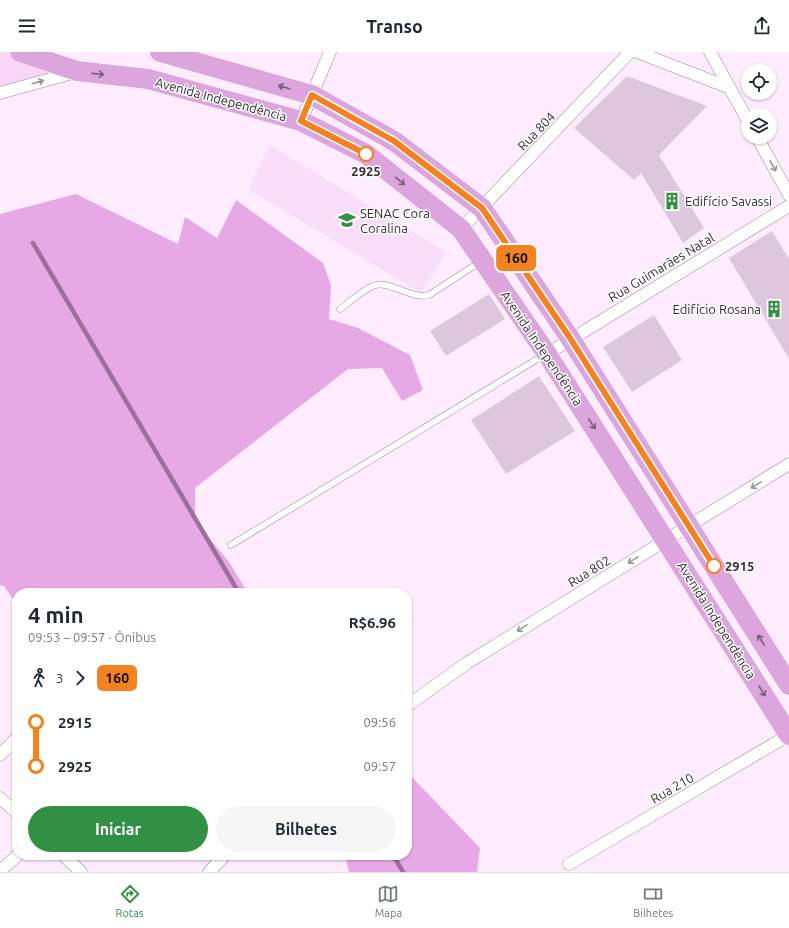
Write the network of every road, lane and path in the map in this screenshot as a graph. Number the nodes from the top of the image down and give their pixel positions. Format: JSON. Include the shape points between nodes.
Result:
{"nodes":[{"id":1,"x":20,"y":52,"type":"edge"},
{"id":2,"x":161,"y":52,"type":"edge"},
{"id":3,"x":330,"y":52,"type":"edge"},
{"id":4,"x":630,"y":52,"type":"edge"},
{"id":5,"x":637,"y":52,"type":"edge"},
{"id":6,"x":710,"y":52,"type":"edge"},
{"id":7,"x":77,"y":71,"type":"junction"},
{"id":8,"x":730,"y":88,"type":"junction"},
{"id":9,"x":0,"y":93,"type":"edge"},
{"id":10,"x":312,"y":95,"type":"junction"},
{"id":11,"x":741,"y":108,"type":"edge"},
{"id":12,"x":301,"y":121,"type":"junction"},
{"id":13,"x":761,"y":144,"type":"edge"},
{"id":14,"x":789,"y":195,"type":"edge"},
{"id":15,"x":789,"y":206,"type":"edge"},
{"id":16,"x":482,"y":208,"type":"junction"},
{"id":17,"x":461,"y":230,"type":"junction"},
{"id":18,"x":483,"y":260,"type":"junction"},
{"id":19,"x":340,"y":310,"type":"dead end"},
{"id":20,"x":570,"y":338,"type":"junction"},
{"id":21,"x":547,"y":354,"type":"junction"},
{"id":22,"x":789,"y":464,"type":"edge"},
{"id":23,"x":689,"y":526,"type":"junction"},
{"id":24,"x":666,"y":540,"type":"junction"},
{"id":25,"x":231,"y":545,"type":"dead end"},
{"id":26,"x":789,"y":685,"type":"edge"},
{"id":27,"x":412,"y":702,"type":"edge"},
{"id":28,"x":789,"y":735,"type":"edge"},
{"id":29,"x":12,"y":743,"type":"edge"},
{"id":30,"x":0,"y":755,"type":"edge"},
{"id":31,"x":0,"y":798,"type":"edge"},
{"id":32,"x":12,"y":809,"type":"edge"},
{"id":33,"x":13,"y":860,"type":"edge"},
{"id":34,"x":68,"y":860,"type":"edge"},
{"id":35,"x":220,"y":860,"type":"edge"},
{"id":36,"x":569,"y":864,"type":"dead end"},
{"id":37,"x":0,"y":872,"type":"edge"},
{"id":38,"x":81,"y":872,"type":"edge"},
{"id":39,"x":209,"y":872,"type":"edge"}],
"edges":[{"from":1,"to":7,"type":"main road","name":"Avenida Independência"},
{"from":10,"to":2,"type":"main road","name":"Avenida Independência","one_way":true},
{"from":3,"to":10,"type":"street"},
{"from":4,"to":16,"type":"street","name":"Rua 804"},
{"from":5,"to":8,"type":"street"},
{"from":6,"to":8,"type":"street"},
{"from":9,"to":7,"type":"street","one_way":true},
{"from":7,"to":12,"type":"main road","name":"Avenida Independência","one_way":true,"via":[[148,79]]},
{"from":8,"to":11,"type":"street"},
{"from":10,"to":12,"type":"street"},
{"from":10,"to":16,"type":"main road","name":"Avenida Independência","via":[[394,141]]},
{"from":12,"to":17,"type":"main road","name":"Avenida Independência","one_way":true,"via":[[366,154]]},
{"from":13,"to":14,"type":"street","one_way":true},
{"from":15,"to":20,"type":"street","name":"Rua Guimarães Natal"},
{"from":16,"to":17,"type":"street","name":"Rua 804"},
{"from":16,"to":20,"type":"main road","name":"Avenida Independência"},
{"from":17,"to":18,"type":"main road","name":"Avenida Independência"},
{"from":18,"to":19,"type":"lane","via":[[429,295],[422,297],[382,285],[373,286]]},
{"from":18,"to":21,"type":"main road","name":"Avenida Independência"},
{"from":20,"to":21,"type":"street","name":"Rua Guimarães Natal"},
{"from":20,"to":23,"type":"main road","name":"Avenida Independência"},
{"from":21,"to":24,"type":"main road","name":"Avenida Independência","one_way":true},
{"from":21,"to":25,"type":"lane"},
{"from":22,"to":23,"type":"street","name":"Rua 802","one_way":true},
{"from":23,"to":24,"type":"street","name":"Rua 802"},
{"from":26,"to":23,"type":"main road","name":"Avenida Independência","one_way":true},
{"from":24,"to":27,"type":"street","name":"Rua 802","one_way":true,"via":[[467,663]]},
{"from":24,"to":28,"type":"main road","name":"Avenida Independência","one_way":true},
{"from":28,"to":36,"type":"street","name":"Rua 210"},
{"from":29,"to":30,"type":"street"},
{"from":31,"to":32,"type":"street"},
{"from":33,"to":37,"type":"street"},
{"from":34,"to":38,"type":"street"},
{"from":35,"to":39,"type":"street"}]}
